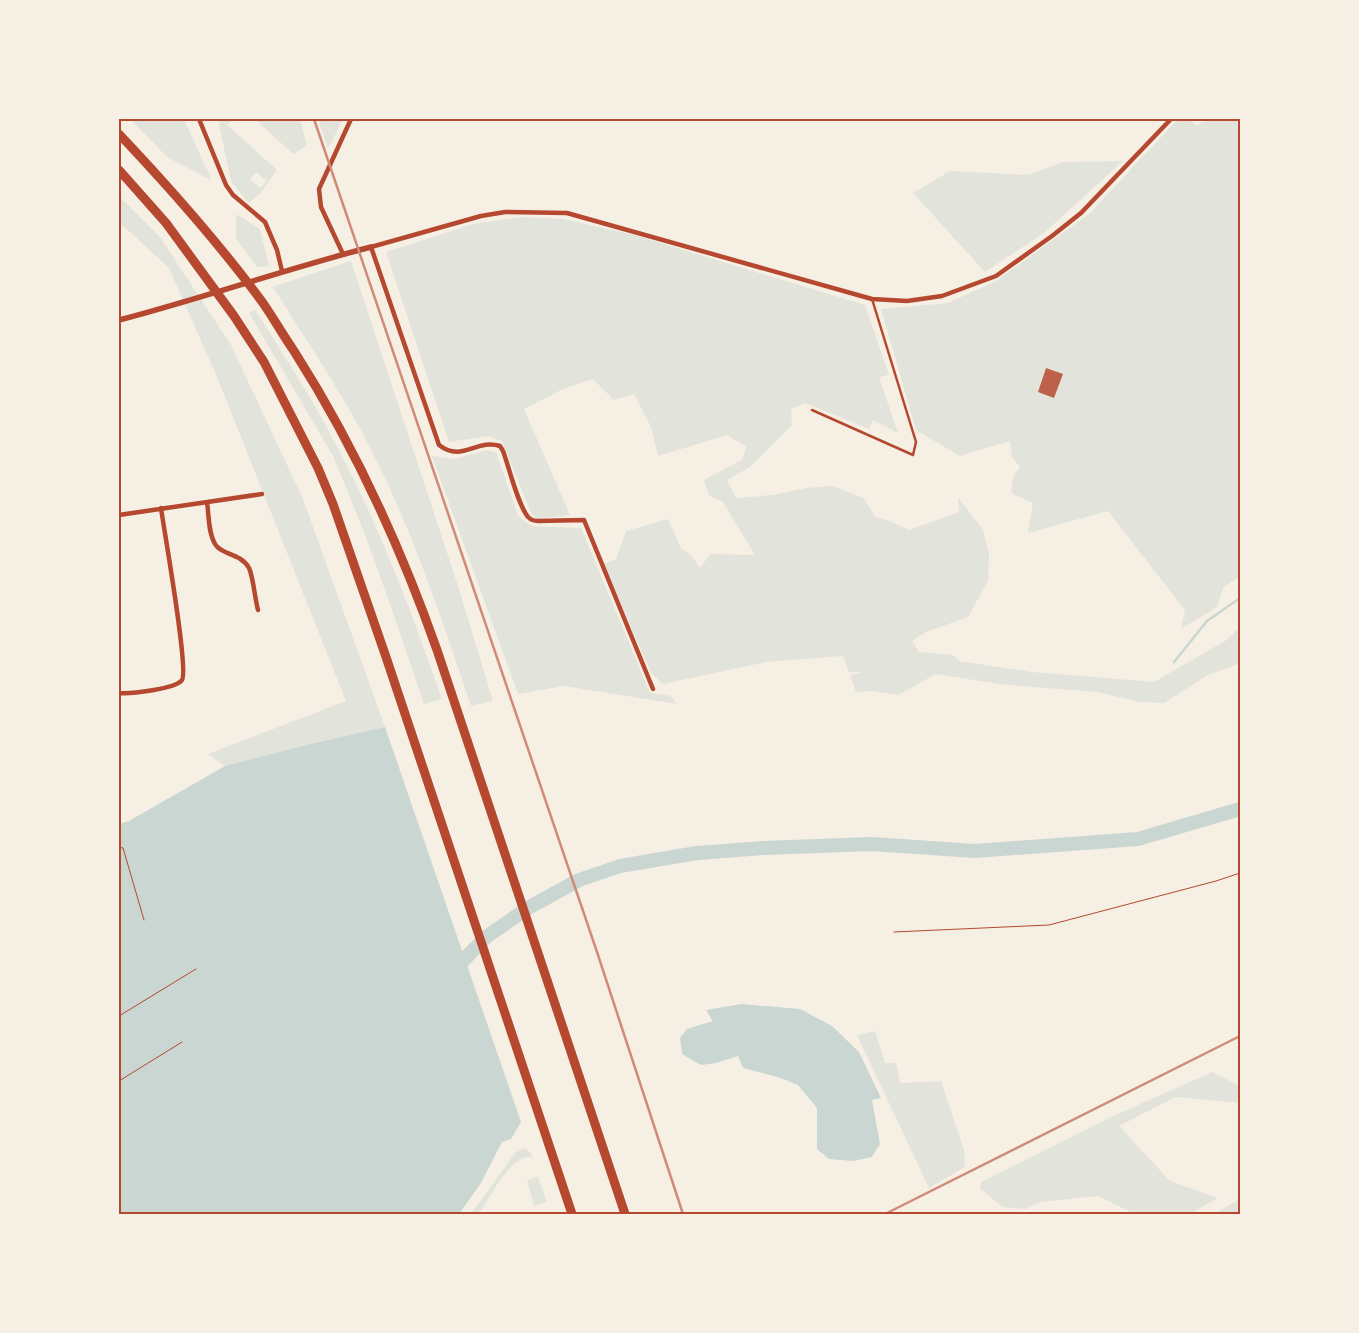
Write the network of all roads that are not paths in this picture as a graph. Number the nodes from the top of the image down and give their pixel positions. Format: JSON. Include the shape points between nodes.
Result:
{"nodes":[{"id":1,"x":199,"y":119,"type":"edge"},
{"id":2,"x":351,"y":119,"type":"edge"},
{"id":3,"x":1171,"y":119,"type":"edge"},
{"id":4,"x":119,"y":134,"type":"edge"},
{"id":5,"x":119,"y":170,"type":"edge"},
{"id":6,"x":371,"y":247,"type":"junction"},
{"id":7,"x":343,"y":254,"type":"junction"},
{"id":8,"x":282,"y":272,"type":"junction"},
{"id":9,"x":872,"y":299,"type":"junction"},
{"id":10,"x":119,"y":320,"type":"edge"},
{"id":11,"x":812,"y":410,"type":"dead end"},
{"id":12,"x":262,"y":494,"type":"dead end"},
{"id":13,"x":207,"y":502,"type":"junction"},
{"id":14,"x":160,"y":508,"type":"junction"},
{"id":15,"x":119,"y":515,"type":"edge"},
{"id":16,"x":258,"y":610,"type":"dead end"},
{"id":17,"x":653,"y":689,"type":"dead end"},
{"id":18,"x":119,"y":693,"type":"edge"},
{"id":19,"x":572,"y":1214,"type":"edge"},
{"id":20,"x":625,"y":1214,"type":"edge"}],
"edges":[{"from":1,"to":8,"type":"street","via":[[226,185],[265,222]]},
{"from":2,"to":7,"type":"street","via":[[319,189],[321,207]]},
{"from":3,"to":9,"type":"street","via":[[1081,213],[996,276],[942,296],[907,301]]},
{"from":4,"to":20,"type":"highway","via":[[202,225],[264,304],[319,391],[369,484],[404,561],[428,625]]},
{"from":5,"to":19,"type":"highway","via":[[166,223],[234,316],[264,362],[318,468],[386,657]]},
{"from":6,"to":7,"type":"street"},
{"from":6,"to":9,"type":"street","via":[[481,216],[505,212],[567,213]]},
{"from":6,"to":17,"type":"street","via":[[439,444],[446,451],[457,452],[489,444],[500,446],[527,516],[532,520],[584,520]]},
{"from":7,"to":8,"type":"street"},
{"from":8,"to":10,"type":"street"},
{"from":9,"to":11,"type":"lane","via":[[916,442],[913,455]]},
{"from":12,"to":13,"type":"street"},
{"from":13,"to":14,"type":"street"},
{"from":13,"to":16,"type":"street","via":[[215,545],[239,556],[249,568]]},
{"from":14,"to":15,"type":"street"},
{"from":14,"to":18,"type":"street","via":[[184,665],[183,678],[170,686]]}]}
